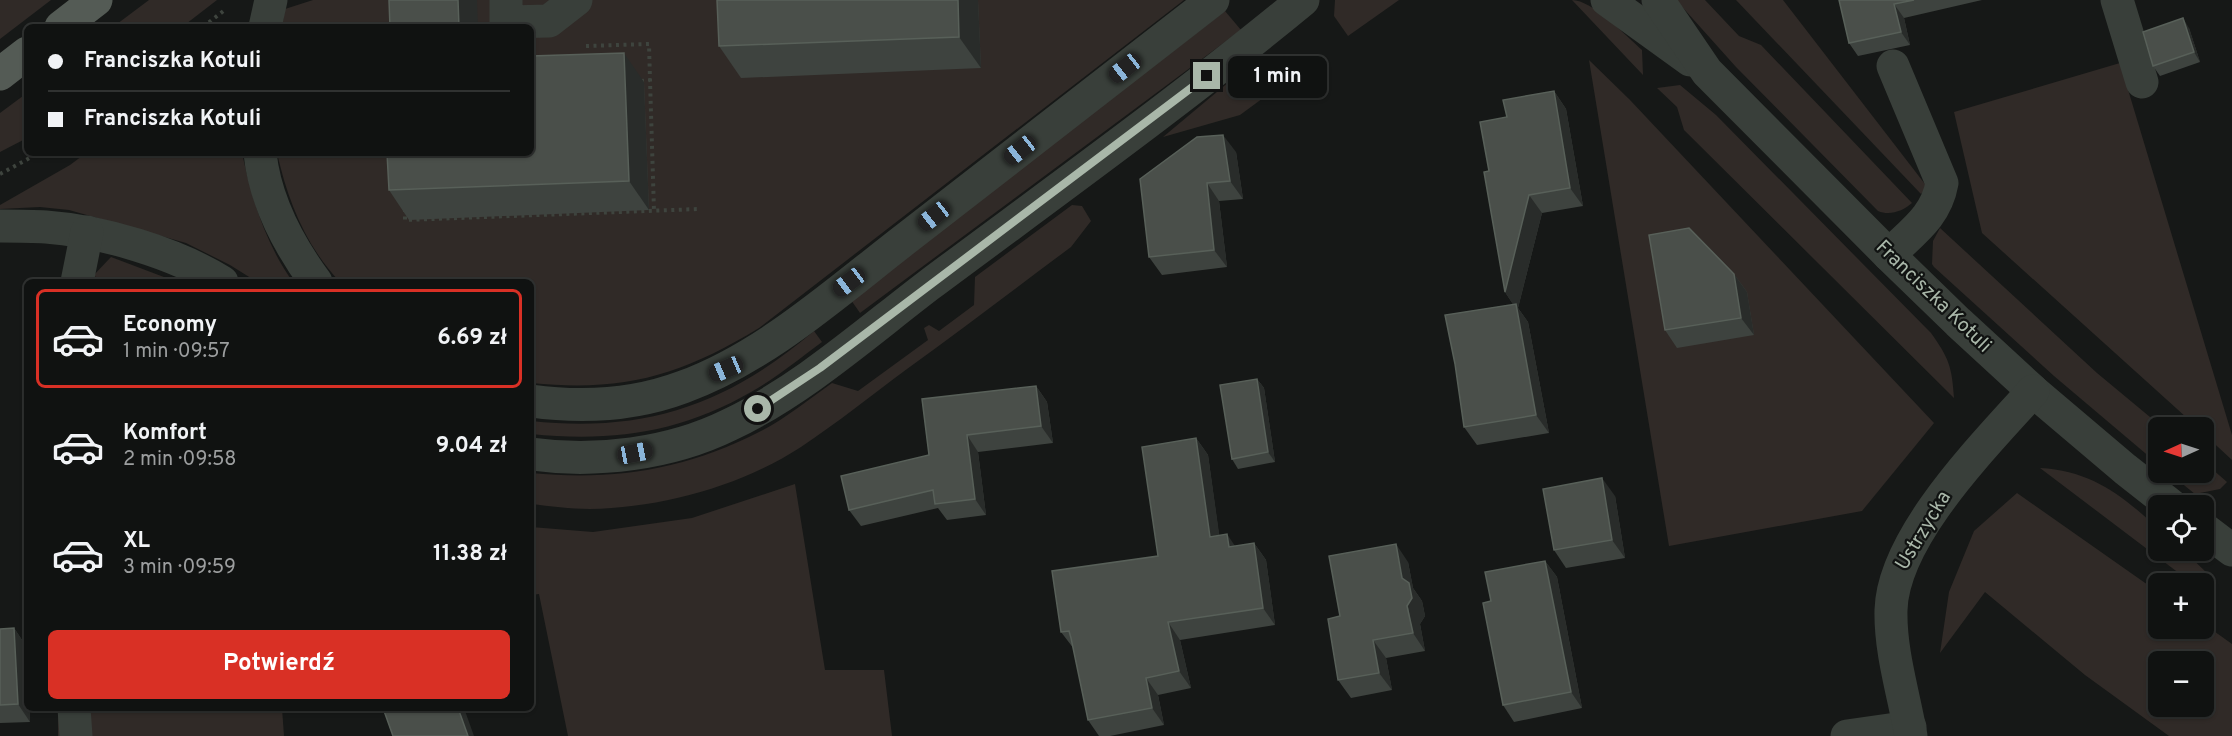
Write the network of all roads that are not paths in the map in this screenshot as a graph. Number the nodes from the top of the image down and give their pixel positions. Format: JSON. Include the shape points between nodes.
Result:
{"nodes":[{"id":1,"x":96,"y":0,"type":"edge"},
{"id":2,"x":271,"y":0,"type":"edge"},
{"id":3,"x":506,"y":0,"type":"edge"},
{"id":4,"x":576,"y":0,"type":"edge"},
{"id":5,"x":1213,"y":0,"type":"edge"},
{"id":6,"x":1303,"y":0,"type":"edge"},
{"id":7,"x":1606,"y":0,"type":"edge"},
{"id":8,"x":1658,"y":0,"type":"edge"},
{"id":9,"x":2117,"y":0,"type":"edge"},
{"id":10,"x":65,"y":24,"type":"edge"},
{"id":11,"x":266,"y":24,"type":"edge"},
{"id":12,"x":24,"y":55,"type":"edge"},
{"id":13,"x":1893,"y":66,"type":"dead end"},
{"id":14,"x":1707,"y":72,"type":"junction"},
{"id":15,"x":0,"y":74,"type":"edge"},
{"id":16,"x":2142,"y":82,"type":"dead end"},
{"id":17,"x":261,"y":156,"type":"edge"},
{"id":18,"x":0,"y":226,"type":"edge"},
{"id":19,"x":87,"y":232,"type":"junction"},
{"id":20,"x":1889,"y":255,"type":"junction"},
{"id":21,"x":78,"y":279,"type":"edge"},
{"id":22,"x":217,"y":279,"type":"edge"},
{"id":23,"x":314,"y":279,"type":"edge"},
{"id":24,"x":820,"y":304,"type":"junction"},
{"id":25,"x":850,"y":345,"type":"junction"},
{"id":26,"x":2033,"y":391,"type":"junction"},
{"id":27,"x":534,"y":401,"type":"edge"},
{"id":28,"x":534,"y":454,"type":"edge"},
{"id":29,"x":2158,"y":495,"type":"edge"},
{"id":30,"x":2214,"y":536,"type":"edge"},
{"id":31,"x":2232,"y":550,"type":"edge"},
{"id":32,"x":74,"y":711,"type":"edge"},
{"id":33,"x":1910,"y":732,"type":"edge"},
{"id":34,"x":75,"y":736,"type":"edge"},
{"id":35,"x":1847,"y":736,"type":"edge"}],
"edges":[{"from":1,"to":10,"type":"main road"},
{"from":2,"to":11,"type":"street"},
{"from":3,"to":4,"type":"street","via":[[506,22],[549,21]]},
{"from":5,"to":24,"type":"street"},
{"from":6,"to":25,"type":"street"},
{"from":7,"to":14,"type":"street","name":"Franciszka Kotuli"},
{"from":8,"to":14,"type":"street","name":"Franciszka Kotuli"},
{"from":9,"to":16,"type":"street"},
{"from":12,"to":15,"type":"main road"},
{"from":13,"to":20,"type":"street","via":[[1942,183],[1932,213]]},
{"from":14,"to":20,"type":"street","name":"Franciszka Kotuli"},
{"from":17,"to":23,"type":"street","via":[[282,228]]},
{"from":18,"to":19,"type":"street"},
{"from":19,"to":21,"type":"street"},
{"from":19,"to":22,"type":"street","via":[[168,256]]},
{"from":20,"to":26,"type":"street","name":"Franciszka Kotuli"},
{"from":24,"to":25,"type":"street"},
{"from":24,"to":27,"type":"street","via":[[726,369],[682,388],[645,399],[603,404]]},
{"from":25,"to":28,"type":"street","via":[[772,401],[729,425],[683,443],[635,453],[585,457]]},
{"from":26,"to":29,"type":"street","name":"Franciszka Kotuli"},
{"from":26,"to":33,"type":"street","name":"Ustrzycka","via":[[1949,487],[1911,545],[1896,579],[1891,609],[1894,650]]},
{"from":30,"to":31,"type":"street"},
{"from":32,"to":34,"type":"street"},
{"from":33,"to":35,"type":"street"}]}
